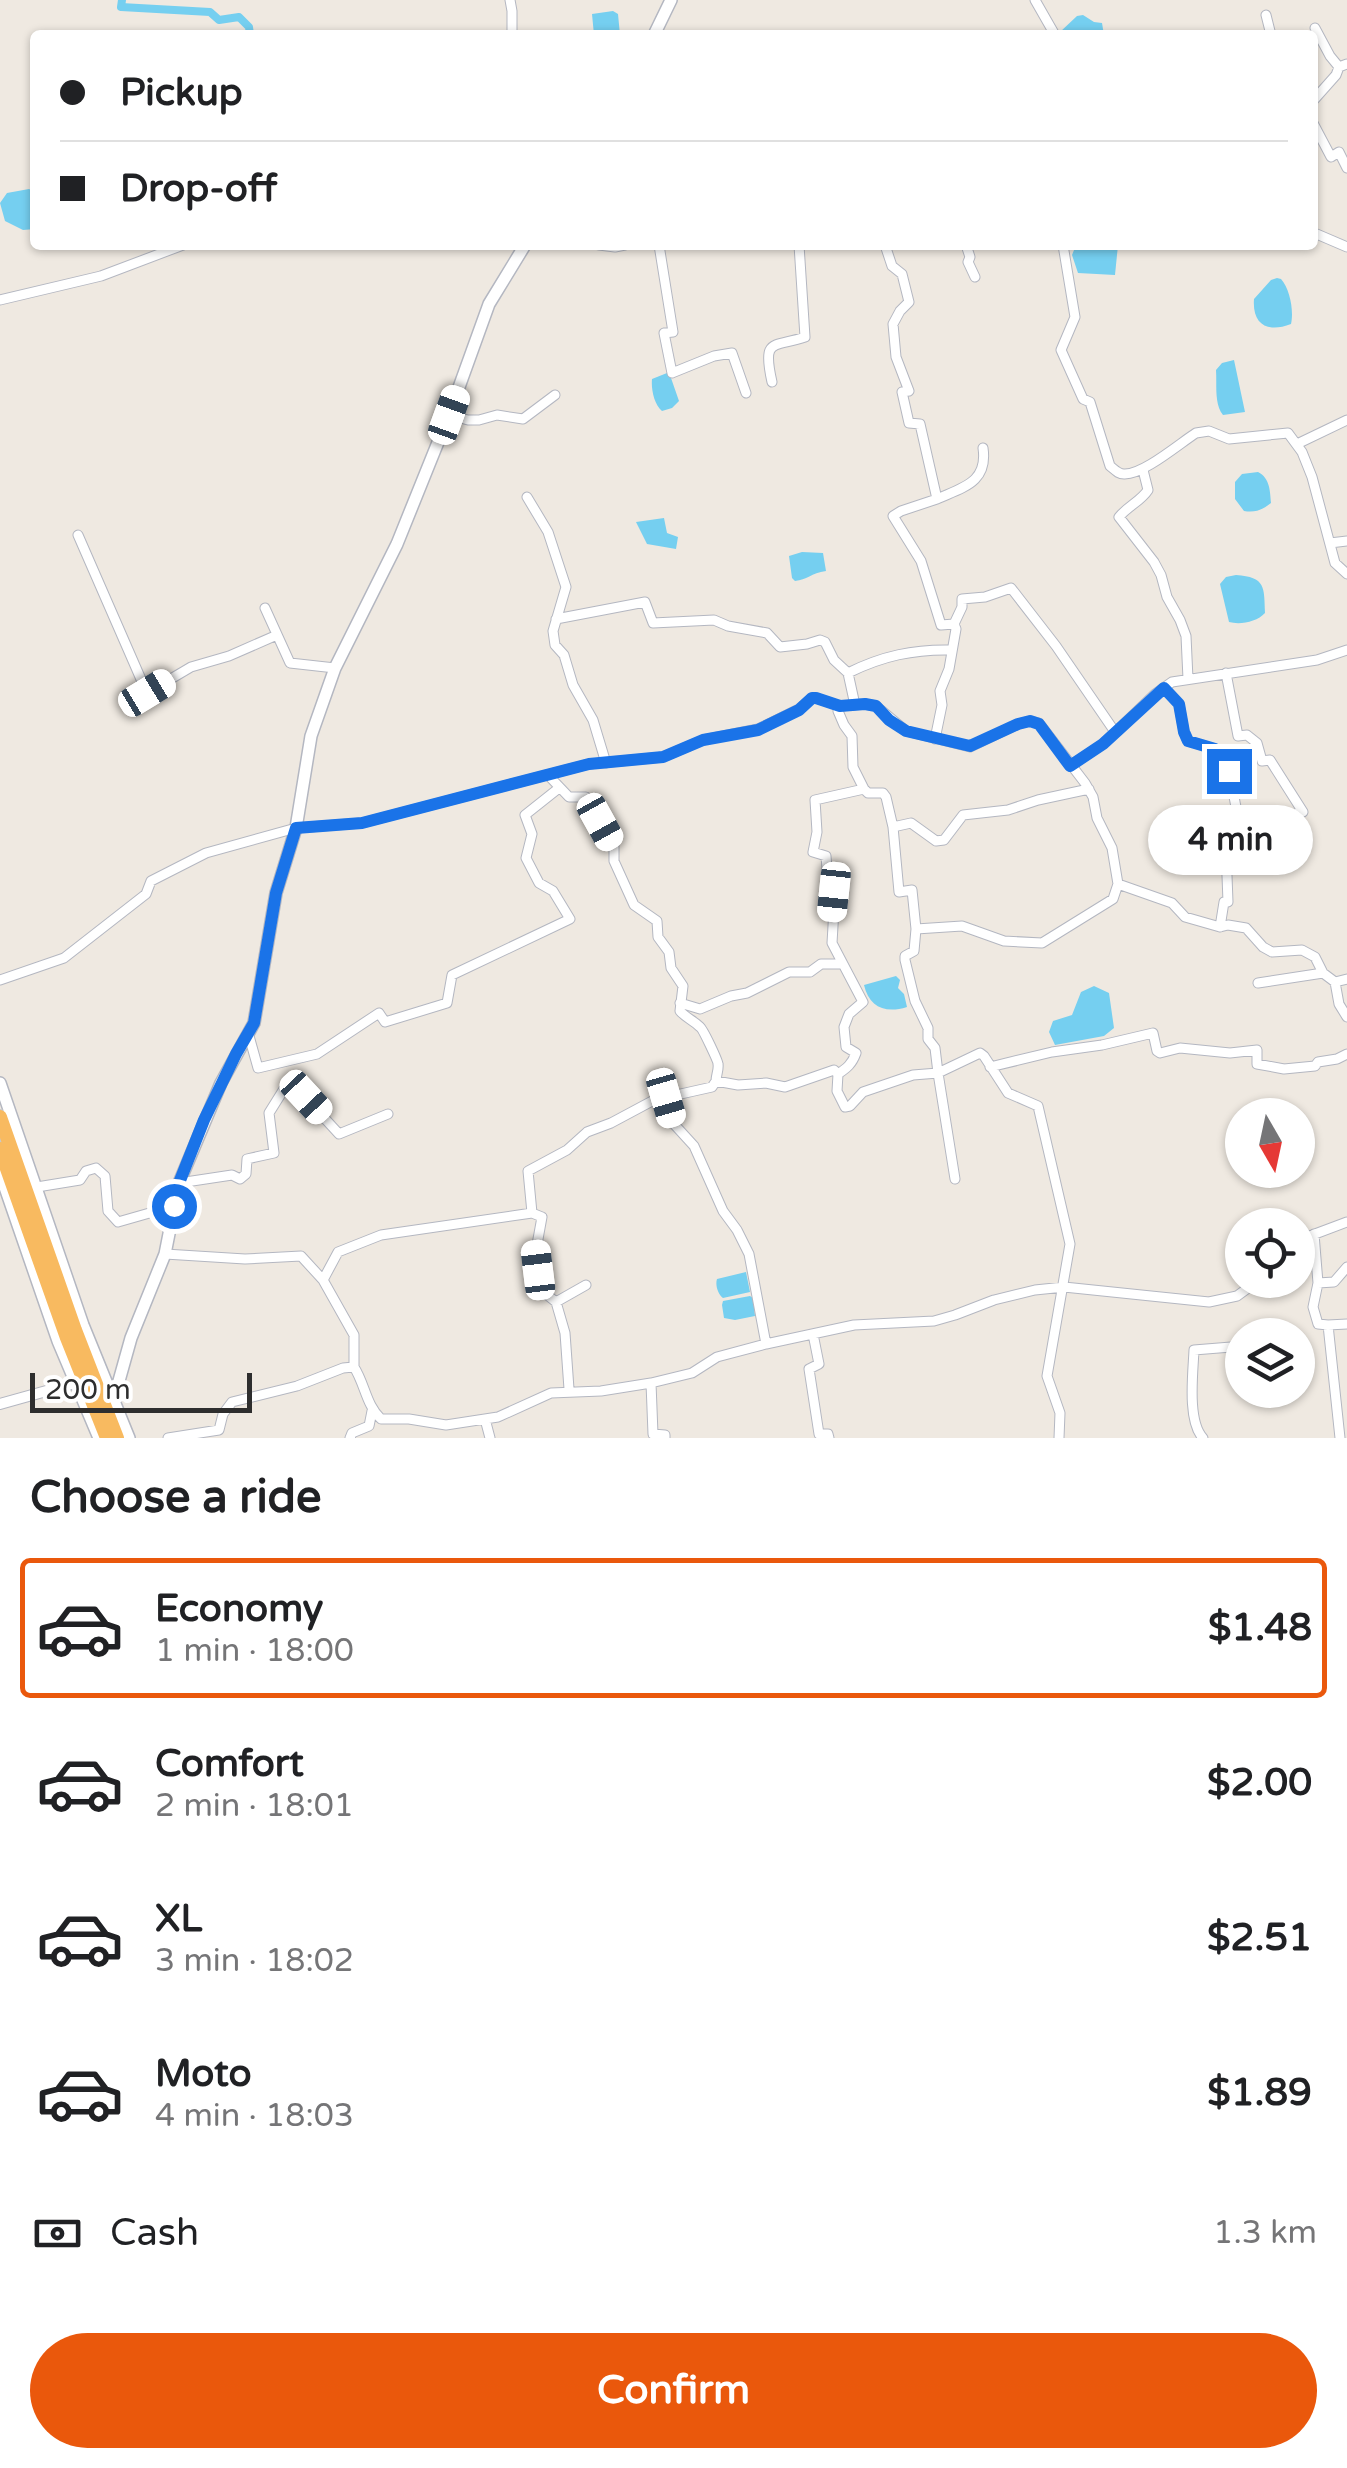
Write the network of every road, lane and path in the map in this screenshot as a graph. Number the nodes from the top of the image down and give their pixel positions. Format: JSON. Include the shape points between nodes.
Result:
{"nodes":[{"id":1,"x":510,"y":0,"type":"edge"},
{"id":2,"x":672,"y":0,"type":"edge"},
{"id":3,"x":1035,"y":0,"type":"edge"},
{"id":4,"x":1266,"y":15,"type":"dead end"},
{"id":5,"x":512,"y":30,"type":"edge"},
{"id":6,"x":657,"y":30,"type":"edge"},
{"id":7,"x":1052,"y":30,"type":"edge"},
{"id":8,"x":1270,"y":30,"type":"edge"},
{"id":9,"x":1318,"y":34,"type":"edge"},
{"id":10,"x":1343,"y":66,"type":"edge"},
{"id":11,"x":1318,"y":95,"type":"edge"},
{"id":12,"x":1318,"y":132,"type":"edge"},
{"id":13,"x":1347,"y":168,"type":"edge"},
{"id":14,"x":1318,"y":235,"type":"edge"},
{"id":15,"x":1347,"y":248,"type":"edge"},
{"id":16,"x":169,"y":250,"type":"edge"},
{"id":17,"x":523,"y":250,"type":"edge"},
{"id":18,"x":660,"y":250,"type":"edge"},
{"id":19,"x":798,"y":250,"type":"edge"},
{"id":20,"x":887,"y":250,"type":"edge"},
{"id":21,"x":968,"y":250,"type":"edge"},
{"id":22,"x":1065,"y":250,"type":"edge"},
{"id":23,"x":975,"y":277,"type":"dead end"},
{"id":24,"x":0,"y":300,"type":"edge"},
{"id":25,"x":772,"y":382,"type":"dead end"},
{"id":26,"x":746,"y":393,"type":"dead end"},
{"id":27,"x":555,"y":395,"type":"dead end"},
{"id":28,"x":449,"y":415,"type":"junction"},
{"id":29,"x":1347,"y":420,"type":"edge"},
{"id":30,"x":1297,"y":444,"type":"junction"},
{"id":31,"x":983,"y":448,"type":"dead end"},
{"id":32,"x":1143,"y":470,"type":"junction"},
{"id":33,"x":528,"y":498,"type":"dead end"},
{"id":34,"x":938,"y":499,"type":"junction"},
{"id":35,"x":78,"y":535,"type":"dead end"},
{"id":36,"x":1347,"y":541,"type":"edge"},
{"id":37,"x":1330,"y":543,"type":"junction"},
{"id":38,"x":1347,"y":574,"type":"edge"},
{"id":39,"x":265,"y":608,"type":"dead end"},
{"id":40,"x":556,"y":620,"type":"junction"},
{"id":41,"x":954,"y":624,"type":"junction"},
{"id":42,"x":277,"y":635,"type":"junction"},
{"id":43,"x":952,"y":650,"type":"junction"},
{"id":44,"x":1347,"y":650,"type":"edge"},
{"id":45,"x":335,"y":668,"type":"junction"},
{"id":46,"x":848,"y":673,"type":"junction"},
{"id":47,"x":1226,"y":673,"type":"junction"},
{"id":48,"x":1188,"y":679,"type":"junction"},
{"id":49,"x":1164,"y":688,"type":"junction"},
{"id":50,"x":855,"y":705,"type":"junction"},
{"id":51,"x":840,"y":706,"type":"junction"},
{"id":52,"x":1114,"y":732,"type":"junction"},
{"id":53,"x":935,"y":739,"type":"junction"},
{"id":54,"x":606,"y":763,"type":"junction"},
{"id":55,"x":1070,"y":766,"type":"junction"},
{"id":56,"x":548,"y":776,"type":"junction"},
{"id":57,"x":558,"y":788,"type":"junction"},
{"id":58,"x":864,"y":789,"type":"junction"},
{"id":59,"x":1088,"y":789,"type":"junction"},
{"id":60,"x":1318,"y":809,"type":"dead end"},
{"id":61,"x":1304,"y":812,"type":"junction"},
{"id":62,"x":1280,"y":817,"type":"dead end"},
{"id":63,"x":893,"y":827,"type":"junction"},
{"id":64,"x":296,"y":828,"type":"junction"},
{"id":65,"x":1118,"y":884,"type":"junction"},
{"id":66,"x":1220,"y":926,"type":"junction"},
{"id":67,"x":916,"y":929,"type":"junction"},
{"id":68,"x":844,"y":964,"type":"junction"},
{"id":69,"x":1323,"y":973,"type":"junction"},
{"id":70,"x":0,"y":980,"type":"edge"},
{"id":71,"x":1347,"y":980,"type":"edge"},
{"id":72,"x":1335,"y":982,"type":"junction"},
{"id":73,"x":1258,"y":983,"type":"dead end"},
{"id":74,"x":680,"y":1003,"type":"junction"},
{"id":75,"x":1347,"y":1017,"type":"edge"},
{"id":76,"x":249,"y":1036,"type":"junction"},
{"id":77,"x":1347,"y":1054,"type":"edge"},
{"id":78,"x":990,"y":1067,"type":"junction"},
{"id":79,"x":938,"y":1072,"type":"junction"},
{"id":80,"x":838,"y":1074,"type":"junction"},
{"id":81,"x":716,"y":1081,"type":"junction"},
{"id":82,"x":0,"y":1083,"type":"edge"},
{"id":83,"x":666,"y":1098,"type":"junction"},
{"id":84,"x":388,"y":1114,"type":"dead end"},
{"id":85,"x":0,"y":1118,"type":"edge"},
{"id":86,"x":0,"y":1149,"type":"edge"},
{"id":87,"x":0,"y":1174,"type":"edge"},
{"id":88,"x":955,"y":1180,"type":"dead end"},
{"id":89,"x":179,"y":1183,"type":"junction"},
{"id":90,"x":37,"y":1187,"type":"junction"},
{"id":91,"x":4,"y":1196,"type":"edge"},
{"id":92,"x":174,"y":1206,"type":"junction"},
{"id":93,"x":532,"y":1213,"type":"junction"},
{"id":94,"x":1347,"y":1222,"type":"edge"},
{"id":95,"x":1315,"y":1234,"type":"edge"},
{"id":96,"x":1315,"y":1246,"type":"edge"},
{"id":97,"x":165,"y":1254,"type":"junction"},
{"id":98,"x":1347,"y":1267,"type":"edge"},
{"id":99,"x":323,"y":1280,"type":"junction"},
{"id":100,"x":1318,"y":1283,"type":"junction"},
{"id":101,"x":586,"y":1285,"type":"dead end"},
{"id":102,"x":1064,"y":1287,"type":"junction"},
{"id":103,"x":1228,"y":1298,"type":"edge"},
{"id":104,"x":556,"y":1302,"type":"junction"},
{"id":105,"x":1347,"y":1324,"type":"edge"},
{"id":106,"x":1328,"y":1325,"type":"junction"},
{"id":107,"x":813,"y":1334,"type":"junction"},
{"id":108,"x":766,"y":1344,"type":"junction"},
{"id":109,"x":1225,"y":1347,"type":"edge"},
{"id":110,"x":354,"y":1367,"type":"junction"},
{"id":111,"x":74,"y":1383,"type":"junction"},
{"id":112,"x":651,"y":1384,"type":"junction"},
{"id":113,"x":569,"y":1389,"type":"dead end"},
{"id":114,"x":110,"y":1392,"type":"junction"},
{"id":115,"x":0,"y":1404,"type":"edge"},
{"id":116,"x":372,"y":1411,"type":"junction"},
{"id":117,"x":486,"y":1419,"type":"junction"},
{"id":118,"x":99,"y":1438,"type":"edge"},
{"id":119,"x":107,"y":1438,"type":"edge"},
{"id":120,"x":117,"y":1438,"type":"edge"},
{"id":121,"x":129,"y":1438,"type":"edge"},
{"id":122,"x":168,"y":1438,"type":"edge"},
{"id":123,"x":350,"y":1438,"type":"edge"},
{"id":124,"x":490,"y":1438,"type":"edge"},
{"id":125,"x":665,"y":1438,"type":"edge"},
{"id":126,"x":829,"y":1438,"type":"edge"},
{"id":127,"x":1059,"y":1438,"type":"edge"},
{"id":128,"x":1203,"y":1438,"type":"edge"},
{"id":129,"x":1340,"y":1438,"type":"edge"}],
"edges":[{"from":1,"to":5,"type":"street"},
{"from":2,"to":6,"type":"main road"},
{"from":3,"to":7,"type":"street"},
{"from":4,"to":8,"type":"street"},
{"from":9,"to":10,"type":"street"},
{"from":10,"to":11,"type":"street"},
{"from":12,"to":13,"type":"street","via":[[1331,157],[1338,152]]},
{"from":14,"to":15,"type":"street"},
{"from":16,"to":24,"type":"street","via":[[101,276]]},
{"from":17,"to":28,"type":"main road","via":[[490,304]]},
{"from":18,"to":26,"type":"street","via":[[673,332],[664,333],[672,373],[732,353]]},
{"from":19,"to":25,"type":"street","via":[[804,337],[771,348]]},
{"from":20,"to":34,"type":"street","via":[[909,302],[893,324],[909,391],[902,392],[909,423],[920,424]]},
{"from":21,"to":23,"type":"street"},
{"from":22,"to":32,"type":"street","via":[[1075,318],[1061,350],[1090,402],[1110,466],[1125,474]]},
{"from":27,"to":28,"type":"street","via":[[523,419]]},
{"from":28,"to":45,"type":"main road","via":[[397,544]]},
{"from":29,"to":30,"type":"street"},
{"from":30,"to":32,"type":"street","via":[[1288,433],[1229,439],[1203,431]]},
{"from":30,"to":37,"type":"street"},
{"from":31,"to":34,"type":"street","via":[[985,462],[974,480]]},
{"from":32,"to":48,"type":"street","via":[[1148,490],[1119,517],[1161,575],[1186,636]]},
{"from":33,"to":40,"type":"street","via":[[548,532],[566,587]]},
{"from":34,"to":41,"type":"street","via":[[894,516],[922,560],[941,625]]},
{"from":35,"to":42,"type":"street","via":[[147,693],[191,667]]},
{"from":36,"to":37,"type":"street"},
{"from":37,"to":38,"type":"street"},
{"from":39,"to":42,"type":"street"},
{"from":40,"to":46,"type":"street","via":[[646,602],[653,623],[714,620],[768,633],[780,647],[820,640]]},
{"from":40,"to":54,"type":"street","via":[[555,644]]},
{"from":41,"to":43,"type":"street"},
{"from":41,"to":52,"type":"street","via":[[962,599],[1011,588]]},
{"from":42,"to":45,"type":"street","via":[[290,664]]},
{"from":43,"to":46,"type":"street","via":[[917,650]]},
{"from":43,"to":53,"type":"street"},
{"from":44,"to":47,"type":"street"},
{"from":45,"to":64,"type":"main road","via":[[312,736]]},
{"from":46,"to":50,"type":"street"},
{"from":47,"to":48,"type":"street"},
{"from":47,"to":61,"type":"street","via":[[1238,736],[1257,743],[1262,762],[1270,760]]},
{"from":48,"to":49,"type":"street"},
{"from":49,"to":52,"type":"street"},
{"from":49,"to":66,"type":"street","via":[[1179,704],[1188,741],[1215,749],[1229,771],[1243,843],[1226,850],[1228,902]]},
{"from":50,"to":51,"type":"street"},
{"from":50,"to":53,"type":"street","via":[[876,706],[906,731]]},
{"from":51,"to":54,"type":"street","via":[[812,698],[758,730],[703,740],[663,757]]},
{"from":51,"to":58,"type":"street"},
{"from":52,"to":55,"type":"street"},
{"from":53,"to":55,"type":"street","via":[[970,746],[1030,721],[1044,729]]},
{"from":54,"to":56,"type":"street"},
{"from":55,"to":59,"type":"street"},
{"from":56,"to":57,"type":"street"},
{"from":56,"to":64,"type":"street","via":[[362,823]]},
{"from":57,"to":74,"type":"street","via":[[586,797],[614,846],[634,904],[657,921],[658,937],[683,986]]},
{"from":57,"to":76,"type":"street","via":[[526,814],[532,834],[526,858],[538,883],[553,891],[570,918],[452,974],[447,1003],[385,1022],[379,1013],[317,1054],[258,1068]]},
{"from":58,"to":63,"type":"street","via":[[883,793]]},
{"from":58,"to":68,"type":"street","via":[[816,800],[813,852],[826,856],[834,892],[832,943]]},
{"from":59,"to":63,"type":"street","via":[[963,815],[944,840],[911,822]]},
{"from":59,"to":65,"type":"street","via":[[1112,848]]},
{"from":60,"to":61,"type":"street"},
{"from":61,"to":62,"type":"street"},
{"from":63,"to":67,"type":"street","via":[[899,892],[912,890]]},
{"from":64,"to":70,"type":"street","via":[[206,854],[151,881],[146,894],[64,958]]},
{"from":64,"to":76,"type":"main road","via":[[276,893]]},
{"from":65,"to":66,"type":"street","via":[[1172,902],[1186,918]]},
{"from":65,"to":67,"type":"street","via":[[1113,900],[1042,943],[1004,941],[962,926]]},
{"from":66,"to":69,"type":"street","via":[[1246,928],[1272,952],[1302,950],[1315,956]]},
{"from":67,"to":79,"type":"street","via":[[914,951],[905,960]]},
{"from":68,"to":74,"type":"street","via":[[789,972],[700,1009]]},
{"from":68,"to":80,"type":"street","via":[[863,1002],[848,1014],[846,1047],[856,1052]]},
{"from":69,"to":72,"type":"street"},
{"from":69,"to":73,"type":"street"},
{"from":71,"to":72,"type":"street"},
{"from":72,"to":75,"type":"street"},
{"from":74,"to":81,"type":"street","via":[[684,1016],[706,1035],[718,1064]]},
{"from":76,"to":89,"type":"main road","via":[[221,1083]]},
{"from":77,"to":78,"type":"street","via":[[1284,1069],[1257,1064],[1257,1050],[1160,1053],[1154,1033]]},
{"from":78,"to":79,"type":"street","via":[[980,1053]]},
{"from":78,"to":102,"type":"street","via":[[1008,1092],[1038,1106],[1070,1244]]},
{"from":79,"to":80,"type":"street","via":[[863,1092],[845,1107]]},
{"from":79,"to":88,"type":"street"},
{"from":80,"to":81,"type":"street","via":[[785,1086]]},
{"from":81,"to":83,"type":"street","via":[[712,1088]]},
{"from":82,"to":90,"type":"main road"},
{"from":83,"to":93,"type":"street","via":[[587,1132],[528,1171]]},
{"from":83,"to":108,"type":"street","via":[[749,1254]]},
{"from":84,"to":89,"type":"street","via":[[339,1134],[306,1097],[284,1088],[269,1113],[274,1152],[247,1159],[240,1179]]},
{"from":85,"to":120,"type":"highway"},
{"from":86,"to":119,"type":"highway"},
{"from":87,"to":91,"type":"main road"},
{"from":89,"to":92,"type":"main road"},
{"from":90,"to":92,"type":"street","via":[[80,1180],[96,1168],[105,1176],[108,1211],[118,1222]]},
{"from":90,"to":114,"type":"main road"},
{"from":91,"to":111,"type":"main road"},
{"from":92,"to":97,"type":"main road"},
{"from":93,"to":99,"type":"street","via":[[382,1235],[338,1252]]},
{"from":93,"to":104,"type":"street","via":[[542,1217],[536,1250],[541,1290]]},
{"from":94,"to":95,"type":"street"},
{"from":96,"to":100,"type":"street"},
{"from":97,"to":99,"type":"street","via":[[301,1256]]},
{"from":97,"to":114,"type":"main road","via":[[117,1388]]},
{"from":98,"to":100,"type":"street","via":[[1334,1282]]},
{"from":99,"to":110,"type":"street","via":[[354,1335]]},
{"from":100,"to":106,"type":"street","via":[[1313,1307],[1318,1324]]},
{"from":101,"to":104,"type":"street"},
{"from":102,"to":103,"type":"street","via":[[1210,1302]]},
{"from":102,"to":107,"type":"street","via":[[994,1300],[934,1321]]},
{"from":102,"to":127,"type":"street","via":[[1047,1376],[1060,1413]]},
{"from":104,"to":113,"type":"street"},
{"from":105,"to":106,"type":"street"},
{"from":106,"to":129,"type":"street"},
{"from":107,"to":108,"type":"street"},
{"from":107,"to":126,"type":"street","via":[[819,1364],[809,1369],[820,1434]]},
{"from":108,"to":112,"type":"street"},
{"from":109,"to":128,"type":"street","via":[[1194,1350],[1193,1416]]},
{"from":110,"to":116,"type":"street"},
{"from":110,"to":122,"type":"street","via":[[232,1402],[219,1430]]},
{"from":111,"to":115,"type":"street"},
{"from":111,"to":118,"type":"main road"},
{"from":112,"to":117,"type":"street","via":[[551,1393]]},
{"from":112,"to":125,"type":"street","via":[[653,1434]]},
{"from":114,"to":121,"type":"main road"},
{"from":116,"to":117,"type":"street","via":[[381,1419],[446,1425]]},
{"from":116,"to":123,"type":"street","via":[[369,1426]]},
{"from":117,"to":124,"type":"street"}]}
